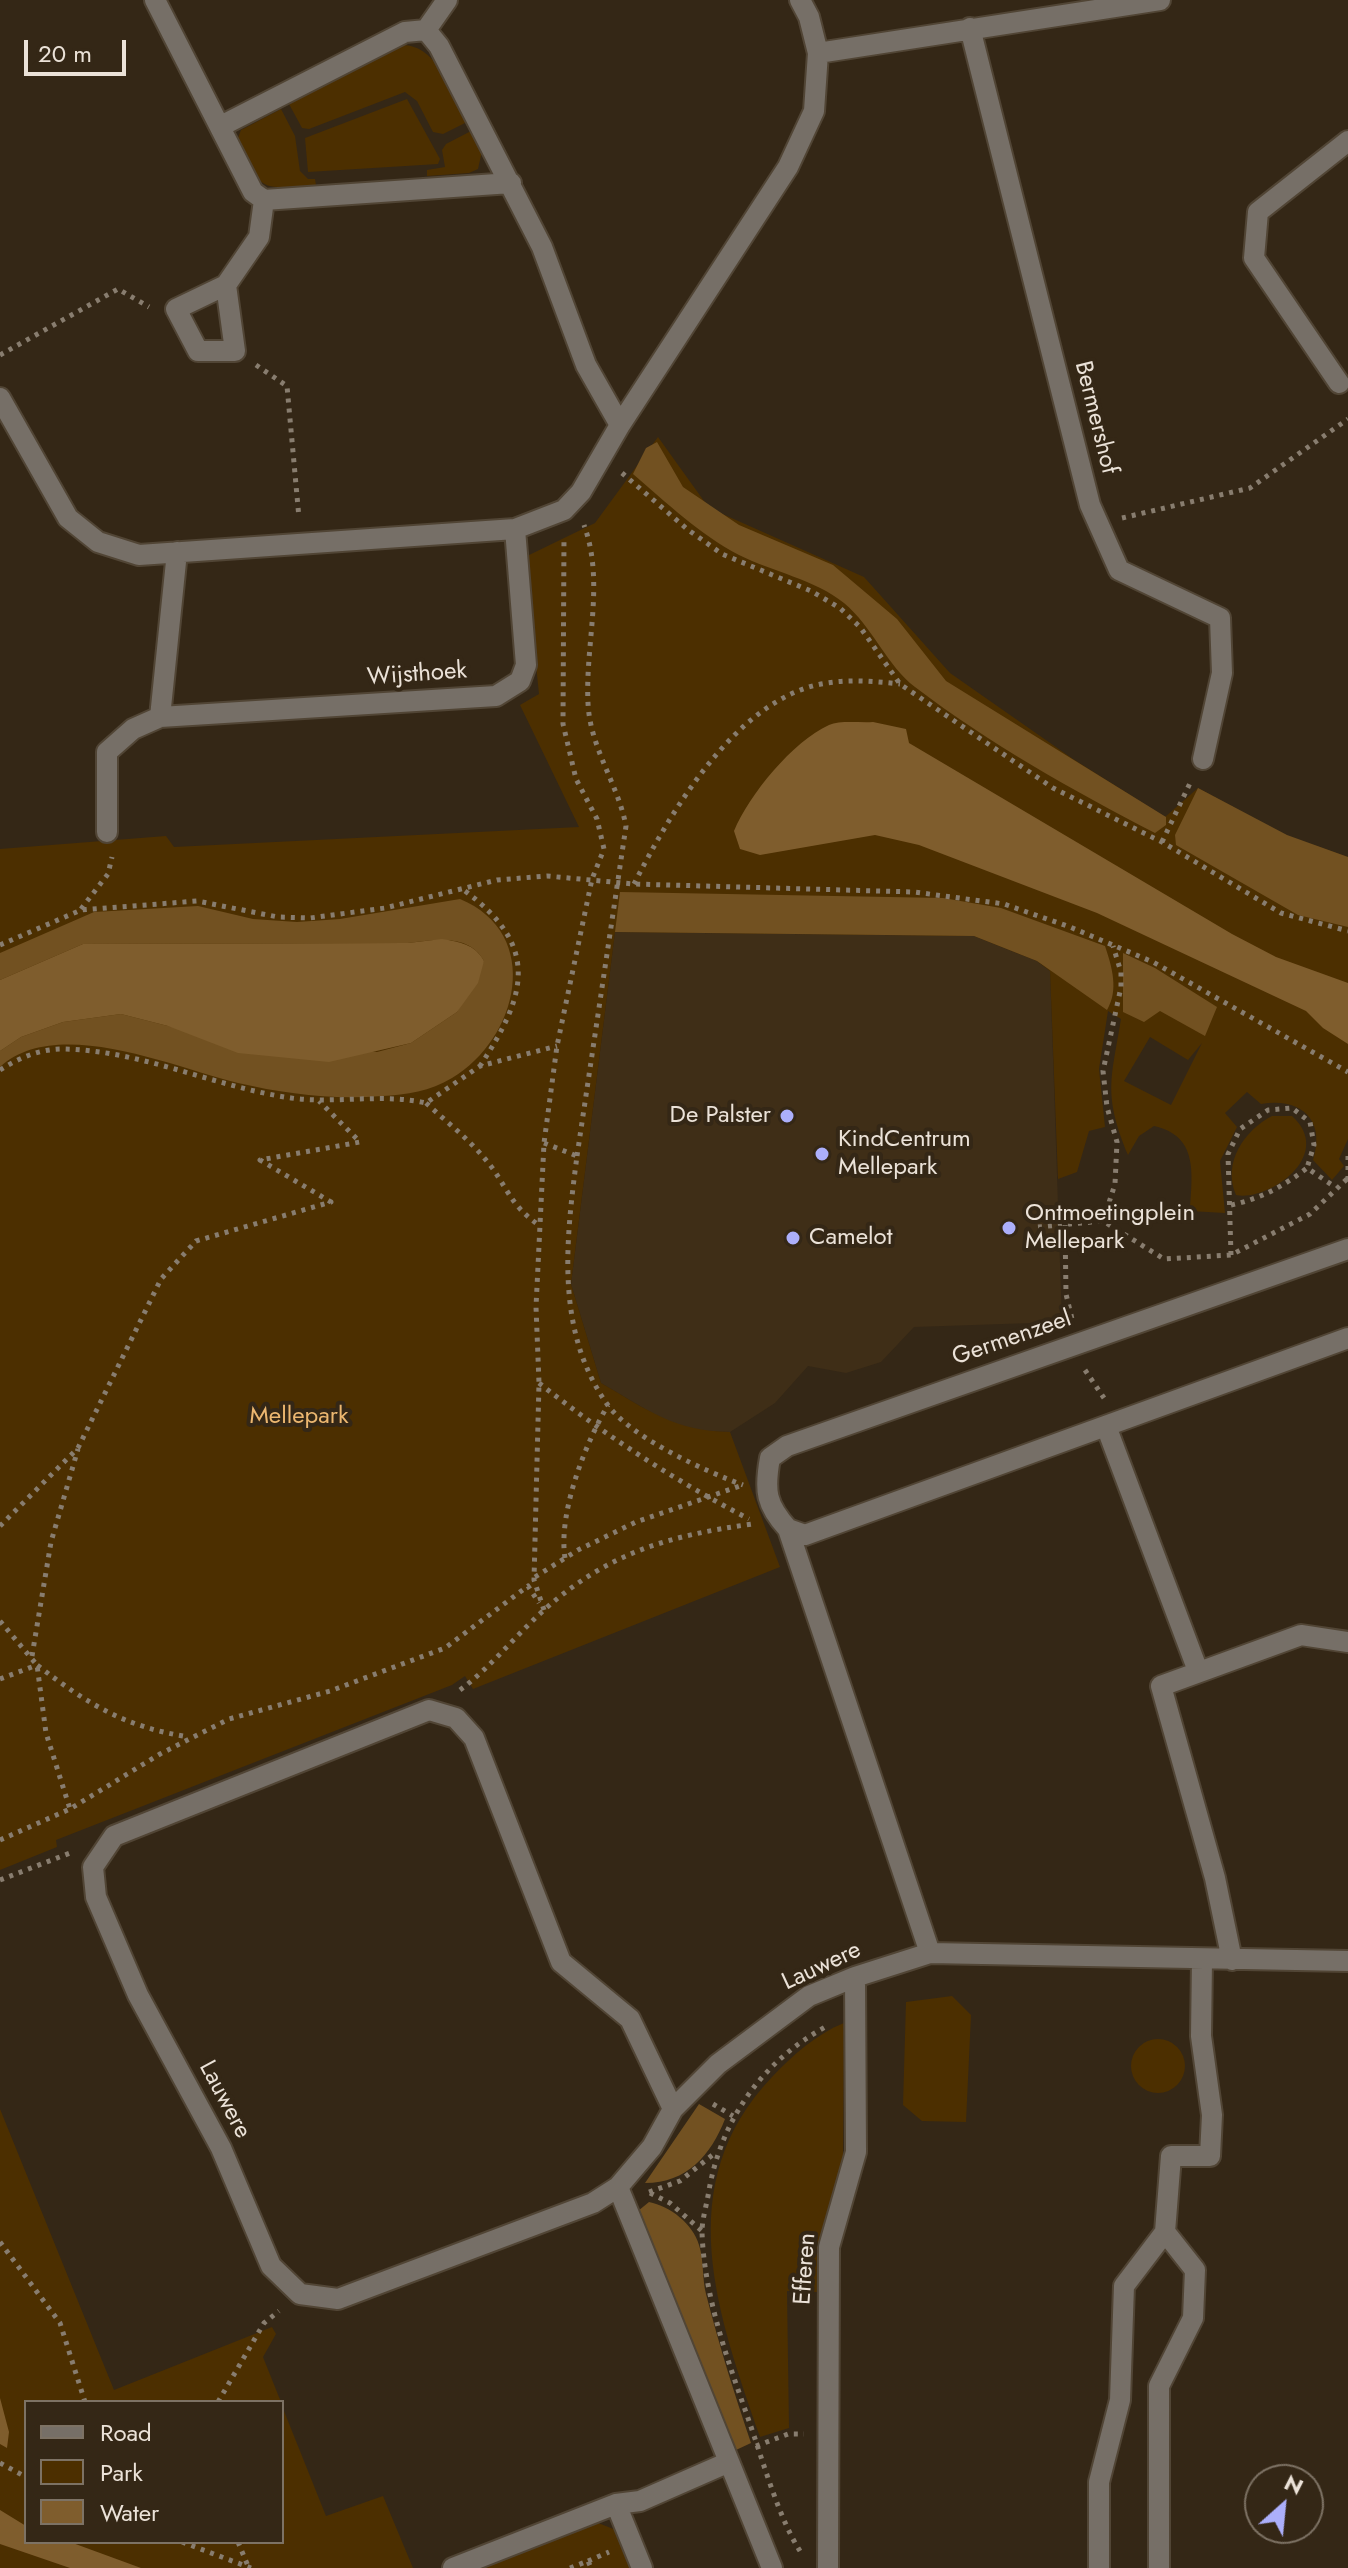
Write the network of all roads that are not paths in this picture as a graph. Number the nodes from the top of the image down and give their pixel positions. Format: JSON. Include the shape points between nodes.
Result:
{"nodes":[{"id":1,"x":155,"y":0,"type":"edge"},
{"id":2,"x":447,"y":0,"type":"edge"},
{"id":3,"x":800,"y":0,"type":"edge"},
{"id":4,"x":1160,"y":0,"type":"edge"},
{"id":5,"x":970,"y":28,"type":"junction"},
{"id":6,"x":426,"y":30,"type":"junction"},
{"id":7,"x":818,"y":53,"type":"junction"},
{"id":8,"x":221,"y":126,"type":"junction"},
{"id":9,"x":1348,"y":141,"type":"edge"},
{"id":10,"x":511,"y":183,"type":"junction"},
{"id":11,"x":264,"y":200,"type":"junction"},
{"id":12,"x":226,"y":285,"type":"junction"},
{"id":13,"x":1339,"y":383,"type":"dead end"},
{"id":14,"x":1,"y":404,"type":"edge"},
{"id":15,"x":620,"y":425,"type":"junction"},
{"id":16,"x":515,"y":529,"type":"junction"},
{"id":17,"x":177,"y":552,"type":"junction"},
{"id":18,"x":160,"y":717,"type":"junction"},
{"id":19,"x":1203,"y":759,"type":"dead end"},
{"id":20,"x":107,"y":832,"type":"road end"},
{"id":21,"x":1348,"y":1249,"type":"edge"},
{"id":22,"x":1348,"y":1338,"type":"edge"},
{"id":23,"x":1106,"y":1426,"type":"junction"},
{"id":24,"x":788,"y":1529,"type":"junction"},
{"id":25,"x":1348,"y":1642,"type":"edge"},
{"id":26,"x":1198,"y":1671,"type":"junction"},
{"id":27,"x":930,"y":1953,"type":"junction"},
{"id":28,"x":1202,"y":1960,"type":"junction"},
{"id":29,"x":1232,"y":1960,"type":"junction"},
{"id":30,"x":1348,"y":1961,"type":"edge"},
{"id":31,"x":855,"y":1977,"type":"junction"},
{"id":32,"x":673,"y":2109,"type":"junction"},
{"id":33,"x":618,"y":2187,"type":"junction"},
{"id":34,"x":1165,"y":2232,"type":"junction"},
{"id":35,"x":729,"y":2462,"type":"junction"},
{"id":36,"x":616,"y":2504,"type":"junction"},
{"id":37,"x":453,"y":2568,"type":"edge"},
{"id":38,"x":642,"y":2568,"type":"edge"},
{"id":39,"x":772,"y":2568,"type":"edge"},
{"id":40,"x":828,"y":2568,"type":"edge"},
{"id":41,"x":1099,"y":2568,"type":"edge"},
{"id":42,"x":1158,"y":2568,"type":"edge"},
{"id":43,"x":1168,"y":2568,"type":"edge"}],
"edges":[{"from":1,"to":8,"type":"street"},
{"from":2,"to":6,"type":"street"},
{"from":3,"to":7,"type":"street"},
{"from":4,"to":5,"type":"street"},
{"from":5,"to":7,"type":"street"},
{"from":5,"to":19,"type":"street","name":"Bermershof","via":[[1090,505],[1119,570],[1220,618],[1222,673]]},
{"from":6,"to":8,"type":"street","via":[[405,32]]},
{"from":6,"to":10,"type":"street"},
{"from":7,"to":15,"type":"street","via":[[814,111],[788,167]]},
{"from":8,"to":11,"type":"street","via":[[253,192]]},
{"from":9,"to":13,"type":"street","via":[[1258,212],[1254,258]]},
{"from":10,"to":11,"type":"street"},
{"from":10,"to":15,"type":"street","via":[[542,247],[586,365]]},
{"from":11,"to":12,"type":"street","via":[[259,237]]},
{"from":12,"to":12,"type":"street","via":[[235,351],[198,351],[176,309]]},
{"from":14,"to":17,"type":"street","via":[[68,518],[98,542],[139,555]]},
{"from":15,"to":16,"type":"street","via":[[581,492],[564,510]]},
{"from":16,"to":17,"type":"street"},
{"from":16,"to":18,"type":"street","name":"Wijsthoek","via":[[526,665],[520,681],[496,696]]},
{"from":17,"to":18,"type":"street"},
{"from":18,"to":20,"type":"street","name":"Wijsthoek","via":[[133,729],[107,752]]},
{"from":21,"to":24,"type":"street","name":"Germenzeel","via":[[787,1446],[770,1458],[765,1482],[771,1510]]},
{"from":22,"to":23,"type":"street"},
{"from":23,"to":24,"type":"street","via":[[805,1535]]},
{"from":23,"to":26,"type":"street"},
{"from":24,"to":27,"type":"street"},
{"from":25,"to":26,"type":"street","via":[[1301,1635]]},
{"from":26,"to":29,"type":"street","via":[[1161,1686],[1215,1878]]},
{"from":27,"to":28,"type":"street"},
{"from":27,"to":31,"type":"street","name":"Lauwere"},
{"from":28,"to":29,"type":"street"},
{"from":28,"to":34,"type":"street","via":[[1201,2036],[1212,2115],[1210,2156],[1171,2156]]},
{"from":29,"to":30,"type":"street"},
{"from":31,"to":32,"type":"street","name":"Lauwere","via":[[809,1996],[759,2031]]},
{"from":31,"to":40,"type":"street","name":"Efferen","via":[[856,2152],[829,2247]]},
{"from":32,"to":33,"type":"street","name":"Lauwere","via":[[652,2147]]},
{"from":32,"to":33,"type":"street","name":"Lauwere","via":[[630,2019],[561,1962],[474,1738],[456,1718],[429,1710],[114,1836],[93,1867],[96,1897],[138,1995],[221,2148],[271,2266],[300,2294],[338,2299],[593,2203]]},
{"from":33,"to":35,"type":"street"},
{"from":34,"to":41,"type":"street","via":[[1124,2286],[1120,2400],[1099,2482]]},
{"from":34,"to":42,"type":"street","via":[[1195,2270],[1193,2318],[1159,2386]]},
{"from":35,"to":36,"type":"street","via":[[640,2501]]},
{"from":35,"to":39,"type":"street"},
{"from":36,"to":37,"type":"street"},
{"from":36,"to":38,"type":"street"},
{"from":42,"to":43,"type":"street"}]}
